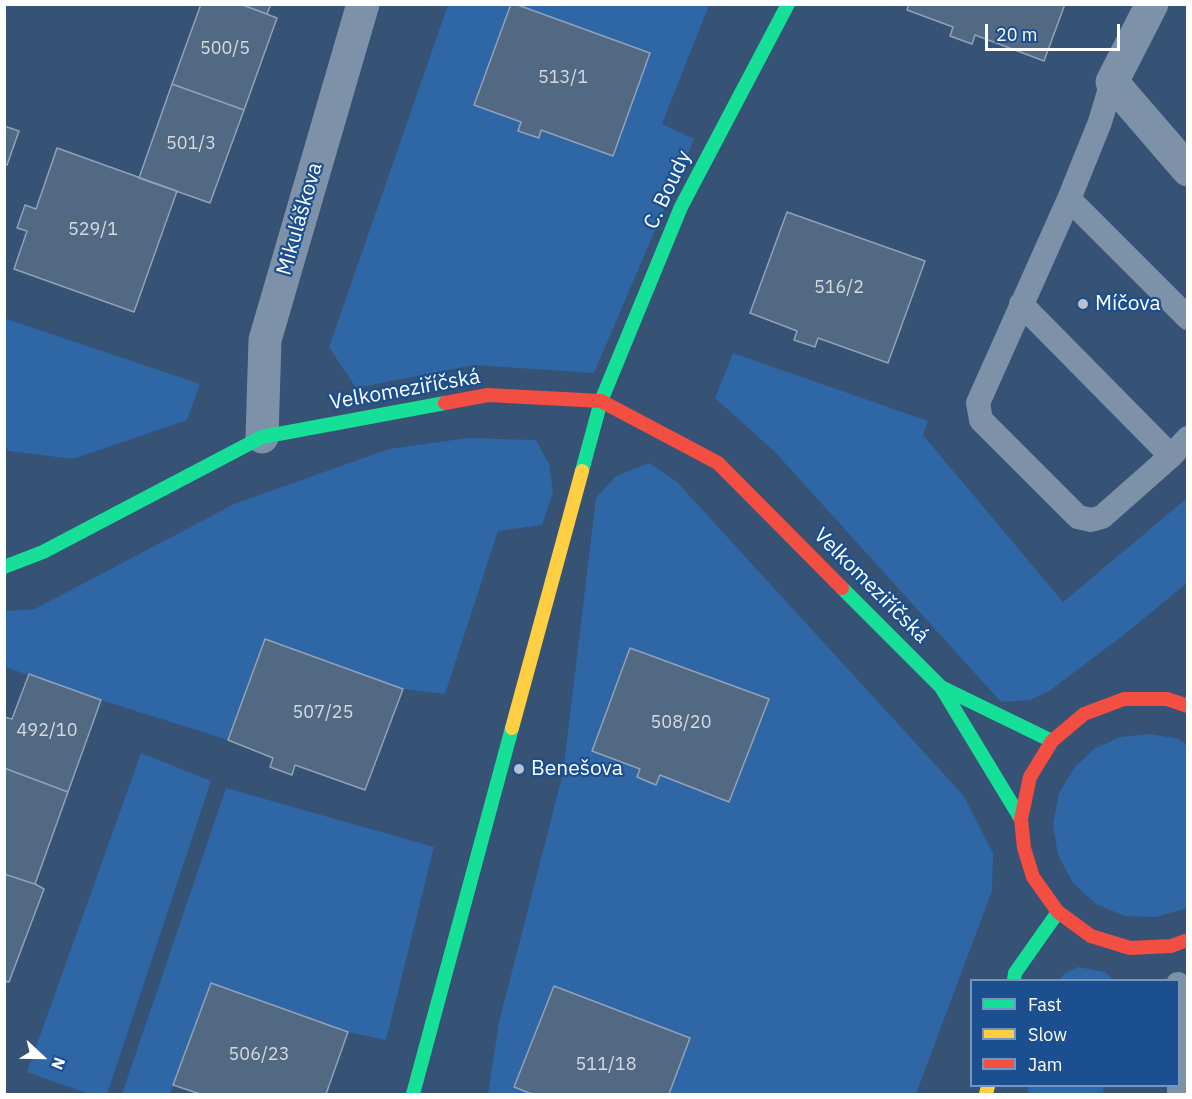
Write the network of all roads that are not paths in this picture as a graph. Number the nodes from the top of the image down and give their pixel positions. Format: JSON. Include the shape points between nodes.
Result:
{"nodes":[{"id":1,"x":363,"y":4,"type":"edge"},
{"id":2,"x":789,"y":4,"type":"edge"},
{"id":3,"x":1152,"y":4,"type":"edge"},
{"id":4,"x":1112,"y":82,"type":"junction"},
{"id":5,"x":1188,"y":170,"type":"edge"},
{"id":6,"x":1069,"y":199,"type":"junction"},
{"id":7,"x":1021,"y":304,"type":"junction"},
{"id":8,"x":1188,"y":318,"type":"edge"},
{"id":9,"x":601,"y":401,"type":"junction"},
{"id":10,"x":262,"y":437,"type":"junction"},
{"id":11,"x":1179,"y":447,"type":"edge"},
{"id":12,"x":4,"y":567,"type":"edge"},
{"id":13,"x":941,"y":687,"type":"junction"},
{"id":14,"x":1188,"y":706,"type":"edge"},
{"id":15,"x":1052,"y":741,"type":"junction"},
{"id":16,"x":1021,"y":819,"type":"junction"},
{"id":17,"x":1058,"y":912,"type":"junction"},
{"id":18,"x":1179,"y":943,"type":"edge"},
{"id":19,"x":1014,"y":979,"type":"edge"},
{"id":20,"x":1178,"y":979,"type":"edge"},
{"id":21,"x":413,"y":1095,"type":"edge"}],
"edges":[{"from":1,"to":10,"type":"street","name":"Mikuláškova","via":[[265,340]]},
{"from":2,"to":9,"type":"street","name":"C. Boudy","via":[[681,207]]},
{"from":3,"to":4,"type":"street"},
{"from":4,"to":5,"type":"street"},
{"from":4,"to":6,"type":"lane"},
{"from":6,"to":7,"type":"lane"},
{"from":6,"to":8,"type":"lane"},
{"from":7,"to":11,"type":"lane"},
{"from":7,"to":11,"type":"lane","via":[[978,403],[981,420],[1078,517],[1102,517]]},
{"from":9,"to":10,"type":"street","name":"Velkomeziříčská","via":[[488,395]]},
{"from":9,"to":13,"type":"street","name":"Velkomeziříčská","via":[[718,463]]},
{"from":9,"to":21,"type":"street"},
{"from":10,"to":12,"type":"street","name":"Velkomeziříčská","via":[[43,552]]},
{"from":13,"to":15,"type":"street"},
{"from":13,"to":16,"type":"street","name":"Velkomeziříčská"},
{"from":14,"to":15,"type":"street","name":"Velkomeziříčská","via":[[1167,699],[1124,699],[1084,714]]},
{"from":15,"to":16,"type":"street","name":"Velkomeziříčská","via":[[1030,777]]},
{"from":16,"to":17,"type":"street","name":"Velkomeziříčská","via":[[1033,877]]},
{"from":17,"to":18,"type":"street","name":"Velkomeziříčská","via":[[1091,936],[1130,948]]},
{"from":17,"to":19,"type":"street"},
{"from":18,"to":20,"type":"lane"}]}
